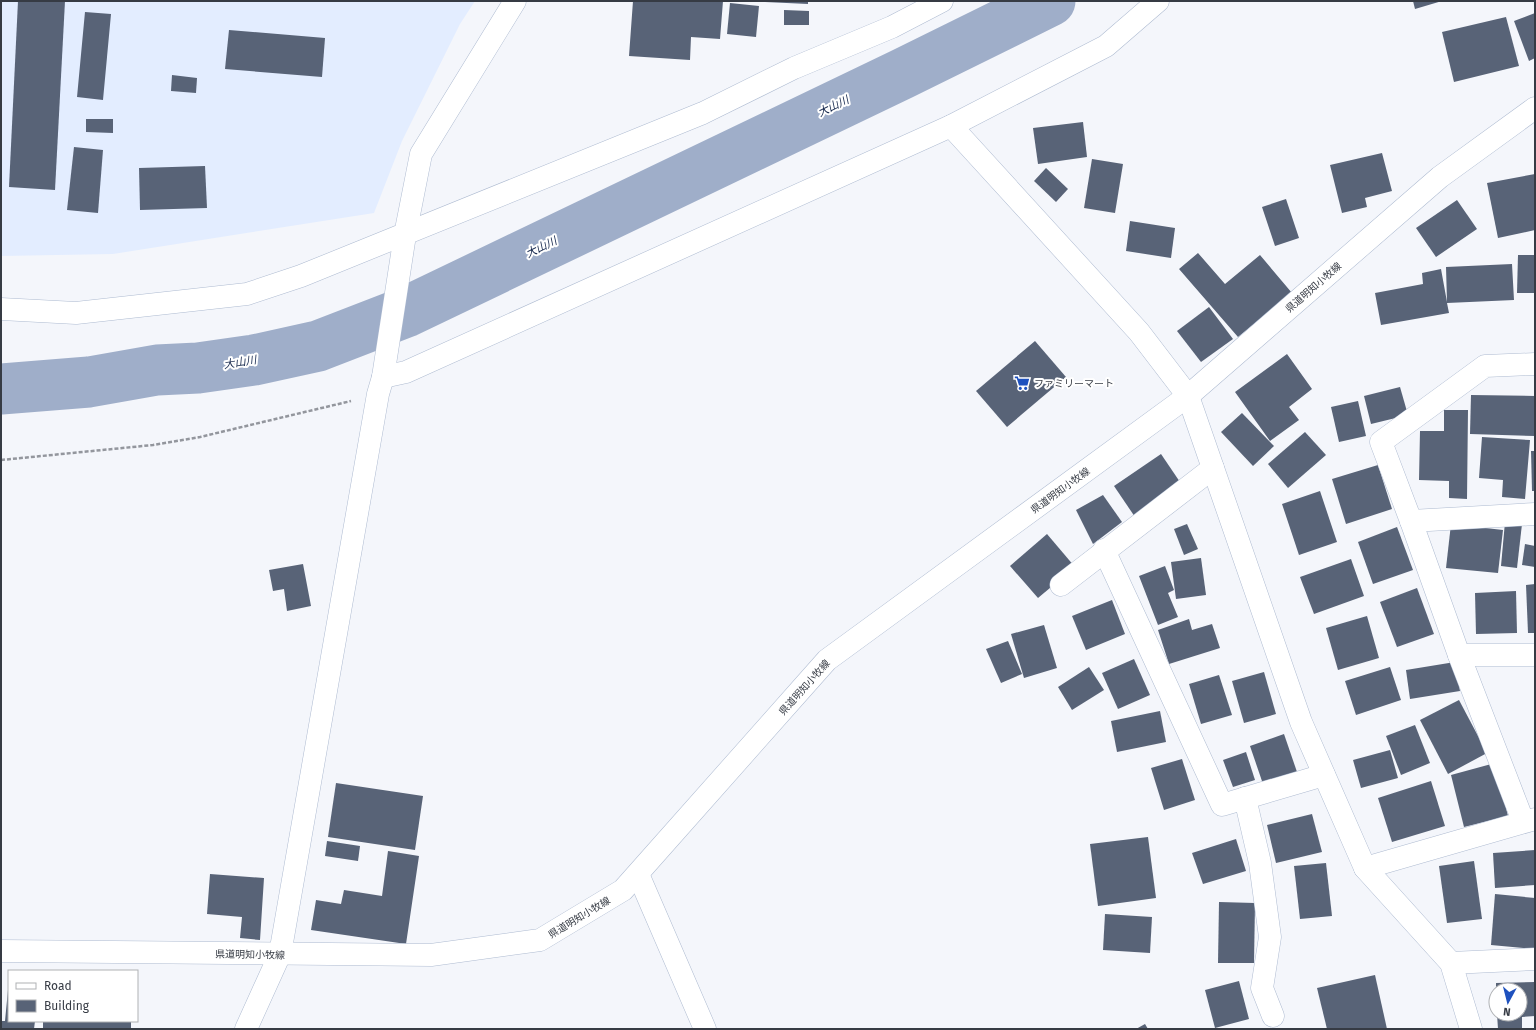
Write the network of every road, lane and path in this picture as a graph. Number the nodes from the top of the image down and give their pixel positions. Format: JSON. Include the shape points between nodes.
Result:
{"nodes":[{"id":1,"x":515,"y":1,"type":"edge"},
{"id":2,"x":942,"y":1,"type":"edge"},
{"id":3,"x":1158,"y":1,"type":"edge"},
{"id":4,"x":1535,"y":108,"type":"edge"},
{"id":5,"x":951,"y":126,"type":"junction"},
{"id":6,"x":405,"y":235,"type":"junction"},
{"id":7,"x":1,"y":309,"type":"edge"},
{"id":8,"x":1535,"y":364,"type":"edge"},
{"id":9,"x":381,"y":386,"type":"junction"},
{"id":10,"x":1188,"y":396,"type":"junction"},
{"id":11,"x":1,"y":460,"type":"edge"},
{"id":12,"x":1213,"y":468,"type":"junction"},
{"id":13,"x":1535,"y":514,"type":"edge"},
{"id":14,"x":1411,"y":521,"type":"junction"},
{"id":15,"x":1104,"y":550,"type":"junction"},
{"id":16,"x":1061,"y":585,"type":"dead end"},
{"id":17,"x":1535,"y":654,"type":"edge"},
{"id":18,"x":1459,"y":655,"type":"junction"},
{"id":19,"x":1324,"y":775,"type":"junction"},
{"id":20,"x":1244,"y":798,"type":"junction"},
{"id":21,"x":1529,"y":820,"type":"edge"},
{"id":22,"x":1365,"y":868,"type":"junction"},
{"id":23,"x":638,"y":874,"type":"junction"},
{"id":24,"x":1,"y":951,"type":"edge"},
{"id":25,"x":280,"y":954,"type":"junction"},
{"id":26,"x":1535,"y":960,"type":"edge"},
{"id":27,"x":1451,"y":964,"type":"junction"},
{"id":28,"x":1273,"y":1016,"type":"dead end"},
{"id":29,"x":246,"y":1029,"type":"edge"},
{"id":30,"x":705,"y":1029,"type":"edge"},
{"id":31,"x":1472,"y":1029,"type":"edge"}],
"edges":[{"from":1,"to":6,"type":"street","via":[[422,154]]},
{"from":2,"to":6,"type":"street","via":[[892,27],[794,68],[703,113]]},
{"from":3,"to":5,"type":"street","via":[[1106,46]]},
{"from":4,"to":10,"type":"street","name":"県道明知小牧線","via":[[1440,177]]},
{"from":5,"to":9,"type":"street","via":[[406,372]]},
{"from":5,"to":10,"type":"street","via":[[1140,332]]},
{"from":6,"to":7,"type":"street","via":[[301,276],[247,294],[76,313]]},
{"from":6,"to":9,"type":"street"},
{"from":8,"to":14,"type":"street","via":[[1485,366],[1380,442]]},
{"from":9,"to":11,"type":"path","via":[[200,437]]},
{"from":9,"to":25,"type":"street"},
{"from":10,"to":12,"type":"street"},
{"from":10,"to":23,"type":"street","name":"県道明知小牧線","via":[[827,660]]},
{"from":12,"to":15,"type":"street"},
{"from":12,"to":19,"type":"street","via":[[1301,722]]},
{"from":13,"to":14,"type":"street"},
{"from":14,"to":18,"type":"street"},
{"from":15,"to":16,"type":"street"},
{"from":15,"to":20,"type":"street","via":[[1222,805]]},
{"from":17,"to":18,"type":"street"},
{"from":18,"to":21,"type":"street"},
{"from":19,"to":20,"type":"street"},
{"from":19,"to":22,"type":"street"},
{"from":20,"to":28,"type":"street","via":[[1260,863],[1270,937],[1262,988]]},
{"from":21,"to":22,"type":"street"},
{"from":22,"to":27,"type":"street"},
{"from":23,"to":25,"type":"street","name":"県道明知小牧線","via":[[623,890],[540,940],[431,955]]},
{"from":23,"to":30,"type":"street"},
{"from":24,"to":25,"type":"street","name":"県道明知小牧線"},
{"from":25,"to":29,"type":"street"},
{"from":26,"to":27,"type":"street"},
{"from":27,"to":31,"type":"street"}]}
